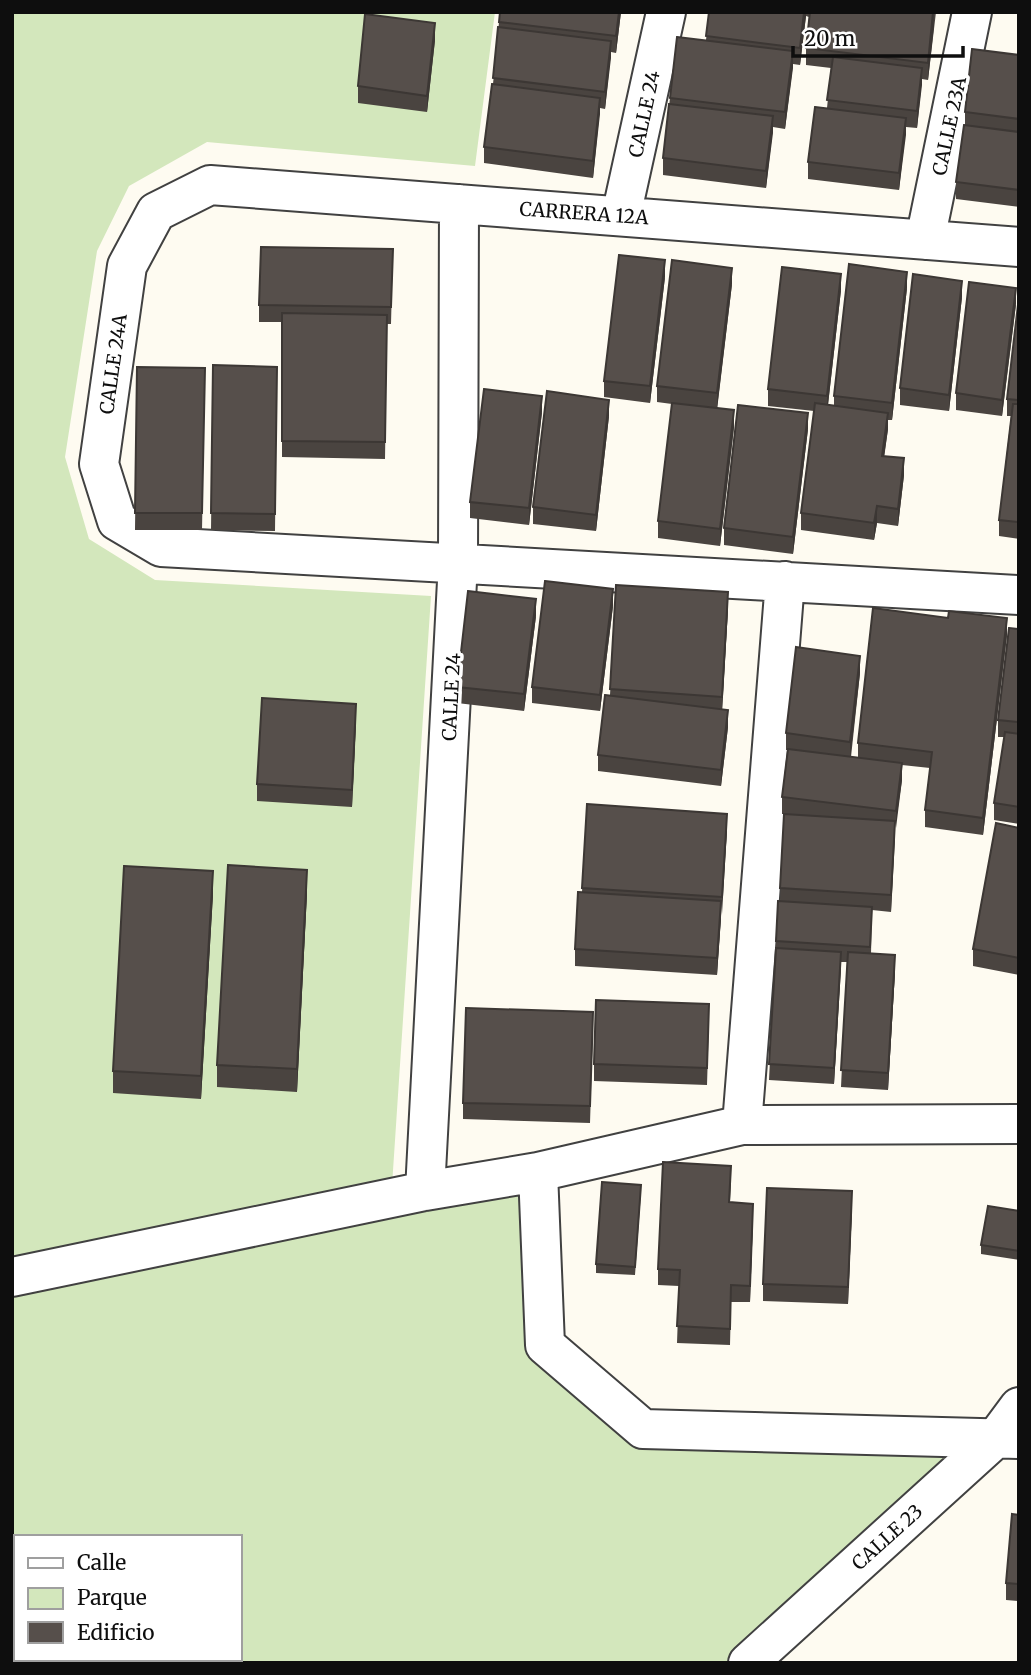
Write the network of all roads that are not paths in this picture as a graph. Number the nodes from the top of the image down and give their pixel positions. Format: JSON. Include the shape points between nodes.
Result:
{"nodes":[{"id":1,"x":666,"y":12,"type":"edge"},
{"id":2,"x":972,"y":12,"type":"edge"},
{"id":3,"x":459,"y":204,"type":"junction"},
{"id":4,"x":156,"y":212,"type":"joint"},
{"id":5,"x":621,"y":216,"type":"junction"},
{"id":6,"x":925,"y":240,"type":"junction"},
{"id":7,"x":1019,"y":247,"type":"edge"},
{"id":8,"x":458,"y":562,"type":"junction"},
{"id":9,"x":785,"y":581,"type":"junction"},
{"id":10,"x":1019,"y":595,"type":"edge"},
{"id":11,"x":1019,"y":1124,"type":"edge"},
{"id":12,"x":742,"y":1125,"type":"junction"},
{"id":13,"x":538,"y":1172,"type":"junction"},
{"id":14,"x":425,"y":1191,"type":"junction"},
{"id":15,"x":12,"y":1277,"type":"edge"},
{"id":16,"x":1019,"y":1406,"type":"edge"},
{"id":17,"x":1007,"y":1439,"type":"edge"},
{"id":18,"x":748,"y":1663,"type":"edge"}],
"edges":[{"from":1,"to":5,"type":"street","name":"CALLE 24"},
{"from":2,"to":6,"type":"street","name":"CALLE 23A"},
{"from":3,"to":4,"type":"street","name":"CARRERA 12A","via":[[210,185]]},
{"from":3,"to":5,"type":"street","name":"CARRERA 12A"},
{"from":3,"to":8,"type":"street","name":"CALLE 24"},
{"from":4,"to":8,"type":"street","name":"CALLE 24A","via":[[127,266],[99,464],[117,520],[161,547]]},
{"from":5,"to":6,"type":"street","name":"CARRERA 12A"},
{"from":6,"to":7,"type":"street","name":"CARRERA 12A"},
{"from":8,"to":9,"type":"street"},
{"from":8,"to":14,"type":"street","name":"CALLE 24"},
{"from":9,"to":10,"type":"street"},
{"from":9,"to":12,"type":"street"},
{"from":11,"to":12,"type":"street"},
{"from":12,"to":13,"type":"street"},
{"from":13,"to":14,"type":"street"},
{"from":13,"to":17,"type":"street","via":[[545,1345],[643,1429]]},
{"from":14,"to":15,"type":"street"},
{"from":16,"to":17,"type":"street","name":"CALLE 23"},
{"from":17,"to":18,"type":"street","name":"CALLE 23"}]}
